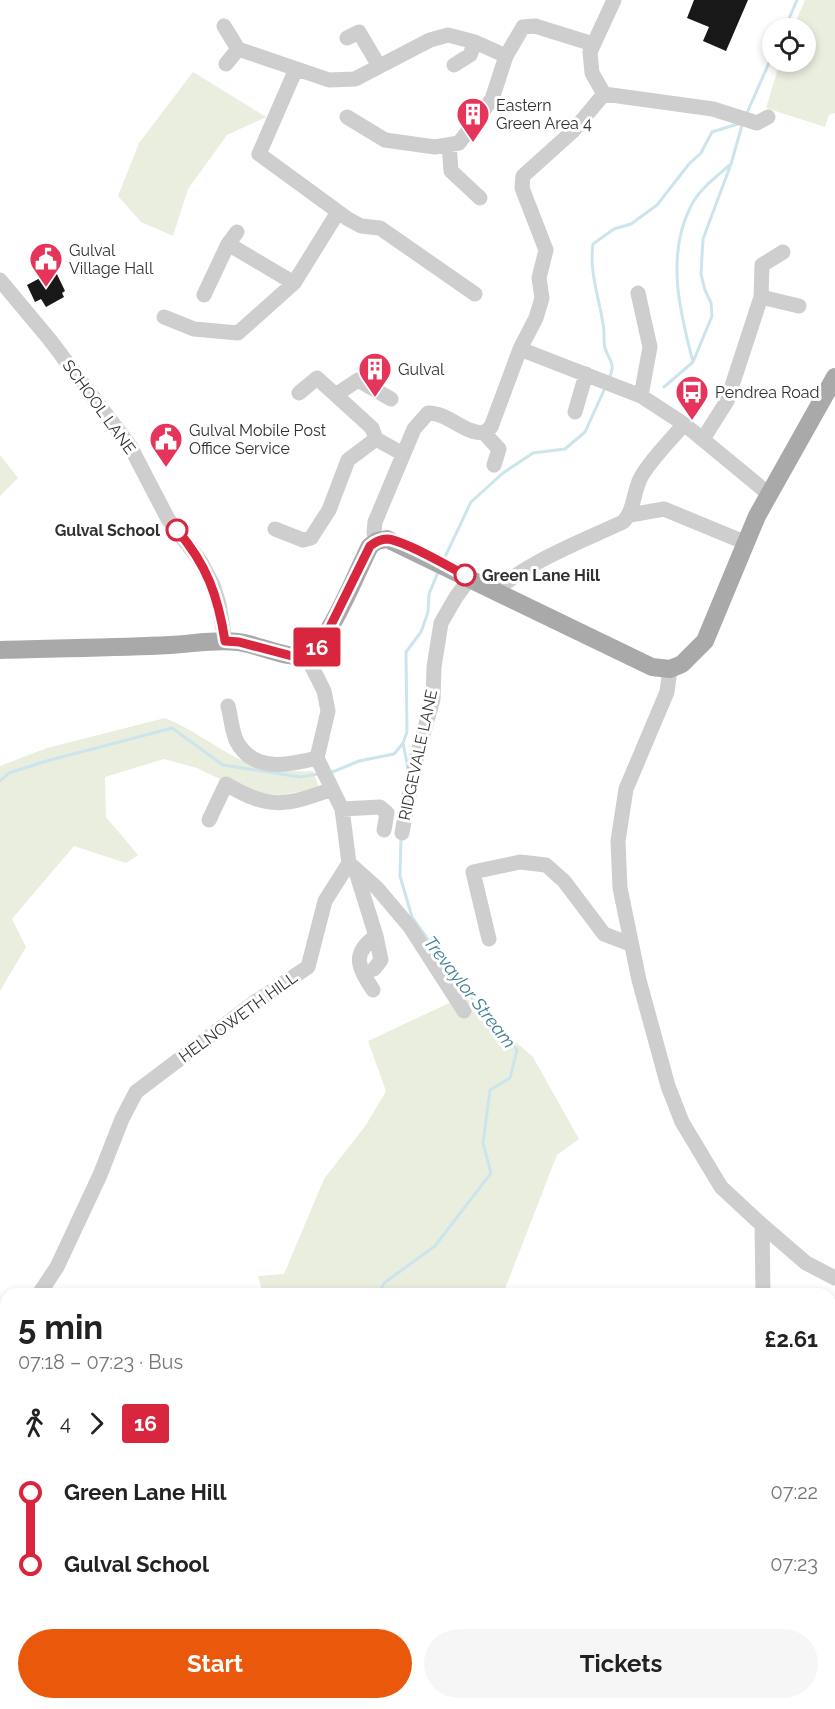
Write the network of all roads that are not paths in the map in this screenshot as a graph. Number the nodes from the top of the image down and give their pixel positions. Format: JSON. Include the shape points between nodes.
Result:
{"nodes":[{"id":1,"x":614,"y":0,"type":"edge"},
{"id":2,"x":224,"y":26,"type":"dead end"},
{"id":3,"x":347,"y":38,"type":"dead end"},
{"id":4,"x":475,"y":42,"type":"junction"},
{"id":5,"x":593,"y":44,"type":"junction"},
{"id":6,"x":238,"y":49,"type":"junction"},
{"id":7,"x":506,"y":56,"type":"junction"},
{"id":8,"x":226,"y":64,"type":"dead end"},
{"id":9,"x":454,"y":64,"type":"dead end"},
{"id":10,"x":379,"y":66,"type":"junction"},
{"id":11,"x":296,"y":69,"type":"junction"},
{"id":12,"x":604,"y":94,"type":"junction"},
{"id":13,"x":347,"y":117,"type":"dead end"},
{"id":14,"x":768,"y":117,"type":"dead end"},
{"id":15,"x":449,"y":145,"type":"junction"},
{"id":16,"x":480,"y":198,"type":"dead end"},
{"id":17,"x":338,"y":212,"type":"junction"},
{"id":18,"x":783,"y":252,"type":"dead end"},
{"id":19,"x":0,"y":280,"type":"edge"},
{"id":20,"x":294,"y":283,"type":"junction"},
{"id":21,"x":638,"y":293,"type":"dead end"},
{"id":22,"x":476,"y":294,"type":"dead end"},
{"id":23,"x":204,"y":295,"type":"dead end"},
{"id":24,"x":761,"y":297,"type":"junction"},
{"id":25,"x":799,"y":306,"type":"dead end"},
{"id":26,"x":164,"y":318,"type":"dead end"},
{"id":27,"x":520,"y":349,"type":"junction"},
{"id":28,"x":586,"y":374,"type":"junction"},
{"id":29,"x":835,"y":377,"type":"edge"},
{"id":30,"x":299,"y":393,"type":"dead end"},
{"id":31,"x":338,"y":394,"type":"junction"},
{"id":32,"x":641,"y":396,"type":"junction"},
{"id":33,"x":390,"y":399,"type":"dead end"},
{"id":34,"x":575,"y":412,"type":"dead end"},
{"id":35,"x":684,"y":424,"type":"junction"},
{"id":36,"x":484,"y":433,"type":"junction"},
{"id":37,"x":376,"y":439,"type":"junction"},
{"id":38,"x":703,"y":439,"type":"junction"},
{"id":39,"x":403,"y":454,"type":"junction"},
{"id":40,"x":494,"y":465,"type":"dead end"},
{"id":41,"x":770,"y":495,"type":"junction"},
{"id":42,"x":630,"y":515,"type":"junction"},
{"id":43,"x":274,"y":529,"type":"dead end"},
{"id":44,"x":377,"y":541,"type":"junction"},
{"id":45,"x":744,"y":542,"type":"junction"},
{"id":46,"x":471,"y":578,"type":"junction"},
{"id":47,"x":494,"y":591,"type":"junction"},
{"id":48,"x":225,"y":641,"type":"junction"},
{"id":49,"x":0,"y":650,"type":"edge"},
{"id":50,"x":306,"y":655,"type":"junction"},
{"id":51,"x":670,"y":669,"type":"junction"},
{"id":52,"x":228,"y":706,"type":"dead end"},
{"id":53,"x":318,"y":761,"type":"junction"},
{"id":54,"x":329,"y":784,"type":"junction"},
{"id":55,"x":342,"y":809,"type":"junction"},
{"id":56,"x":209,"y":820,"type":"dead end"},
{"id":57,"x":384,"y":830,"type":"dead end"},
{"id":58,"x":402,"y":833,"type":"dead end"},
{"id":59,"x":353,"y":867,"type":"junction"},
{"id":60,"x":376,"y":936,"type":"junction"},
{"id":61,"x":489,"y":939,"type":"dead end"},
{"id":62,"x":630,"y":944,"type":"junction"},
{"id":63,"x":374,"y":969,"type":"dead end"},
{"id":64,"x":372,"y":990,"type":"dead end"},
{"id":65,"x":464,"y":1011,"type":"dead end"},
{"id":66,"x":762,"y":1224,"type":"junction"},
{"id":67,"x":835,"y":1278,"type":"edge"},
{"id":68,"x":43,"y":1288,"type":"edge"},
{"id":69,"x":764,"y":1288,"type":"edge"}],
"edges":[{"from":1,"to":5,"type":"street"},
{"from":2,"to":6,"type":"street"},
{"from":3,"to":10,"type":"street","via":[[359,32]]},
{"from":4,"to":7,"type":"street"},
{"from":4,"to":9,"type":"street","via":[[470,55]]},
{"from":4,"to":10,"type":"street","via":[[448,35]]},
{"from":5,"to":7,"type":"street","via":[[535,26],[523,27]]},
{"from":5,"to":12,"type":"street","via":[[592,73]]},
{"from":6,"to":8,"type":"street"},
{"from":6,"to":11,"type":"street"},
{"from":7,"to":15,"type":"street","via":[[492,99],[459,143]]},
{"from":10,"to":11,"type":"street","via":[[355,80],[329,80]]},
{"from":11,"to":17,"type":"street","via":[[259,154]]},
{"from":12,"to":14,"type":"street","via":[[713,109],[757,123]]},
{"from":12,"to":27,"type":"street","via":[[573,131],[523,176],[522,188],[546,250],[539,278],[542,298]]},
{"from":13,"to":15,"type":"street","via":[[385,140],[435,147]]},
{"from":15,"to":16,"type":"street","via":[[451,171]]},
{"from":17,"to":20,"type":"street"},
{"from":17,"to":22,"type":"street","via":[[362,226],[380,228]]},
{"from":18,"to":24,"type":"street","via":[[762,265]]},
{"from":19,"to":48,"type":"street","name":"SCHOOL LANE","via":[[130,446],[162,510],[201,562],[213,585]]},
{"from":20,"to":23,"type":"street","via":[[232,238]]},
{"from":20,"to":26,"type":"street","via":[[238,333],[194,329]]},
{"from":21,"to":32,"type":"street","via":[[650,347]]},
{"from":24,"to":25,"type":"street"},
{"from":24,"to":38,"type":"street","via":[[727,401]]},
{"from":27,"to":28,"type":"street"},
{"from":27,"to":36,"type":"street","via":[[491,426]]},
{"from":28,"to":32,"type":"street"},
{"from":28,"to":34,"type":"street"},
{"from":29,"to":41,"type":"main road"},
{"from":30,"to":31,"type":"street","via":[[317,378]]},
{"from":31,"to":33,"type":"street","via":[[358,380]]},
{"from":31,"to":37,"type":"street","via":[[344,405],[372,428]]},
{"from":32,"to":35,"type":"street"},
{"from":35,"to":38,"type":"street"},
{"from":35,"to":42,"type":"street","via":[[641,477]]},
{"from":36,"to":39,"type":"street","via":[[472,433],[437,413],[428,413],[414,429]]},
{"from":36,"to":40,"type":"street","via":[[499,449]]},
{"from":37,"to":39,"type":"street"},
{"from":37,"to":43,"type":"street","via":[[348,460],[329,510],[311,538],[303,540]]},
{"from":38,"to":41,"type":"street"},
{"from":39,"to":44,"type":"street","via":[[375,522]]},
{"from":41,"to":45,"type":"main road"},
{"from":42,"to":45,"type":"street","via":[[664,509]]},
{"from":42,"to":47,"type":"street","via":[[509,579]]},
{"from":44,"to":46,"type":"main road","via":[[387,539]]},
{"from":44,"to":50,"type":"main road","via":[[370,546],[323,639]]},
{"from":45,"to":51,"type":"main road","via":[[705,641],[691,657]]},
{"from":46,"to":47,"type":"main road"},
{"from":46,"to":58,"type":"street","name":"RIDGEVALE LANE","via":[[441,623],[433,699],[415,763]]},
{"from":47,"to":51,"type":"main road","via":[[620,653],[652,667]]},
{"from":48,"to":49,"type":"main road"},
{"from":48,"to":50,"type":"main road","via":[[292,656]]},
{"from":50,"to":53,"type":"street","via":[[324,691],[328,711]]},
{"from":51,"to":62,"type":"street","via":[[667,692],[626,789],[618,841],[620,888]]},
{"from":52,"to":53,"type":"street","via":[[236,741],[248,756],[271,765]]},
{"from":53,"to":54,"type":"street"},
{"from":54,"to":55,"type":"street"},
{"from":54,"to":56,"type":"street","via":[[297,802],[270,803],[246,796],[226,784]]},
{"from":55,"to":57,"type":"street","via":[[380,807],[387,813]]},
{"from":55,"to":59,"type":"street"},
{"from":59,"to":60,"type":"street"},
{"from":59,"to":65,"type":"street","via":[[410,927]]},
{"from":59,"to":68,"type":"street","name":"HELNOWETH HILL","via":[[325,901],[308,967],[136,1092],[57,1267]]},
{"from":60,"to":63,"type":"street","via":[[381,960]]},
{"from":60,"to":64,"type":"street","via":[[358,958]]},
{"from":61,"to":62,"type":"street","via":[[473,872],[520,862],[546,865],[564,881],[604,934]]},
{"from":62,"to":66,"type":"street","via":[[659,1055],[682,1122],[721,1187]]},
{"from":66,"to":67,"type":"street","via":[[806,1263]]},
{"from":66,"to":69,"type":"street"}]}
